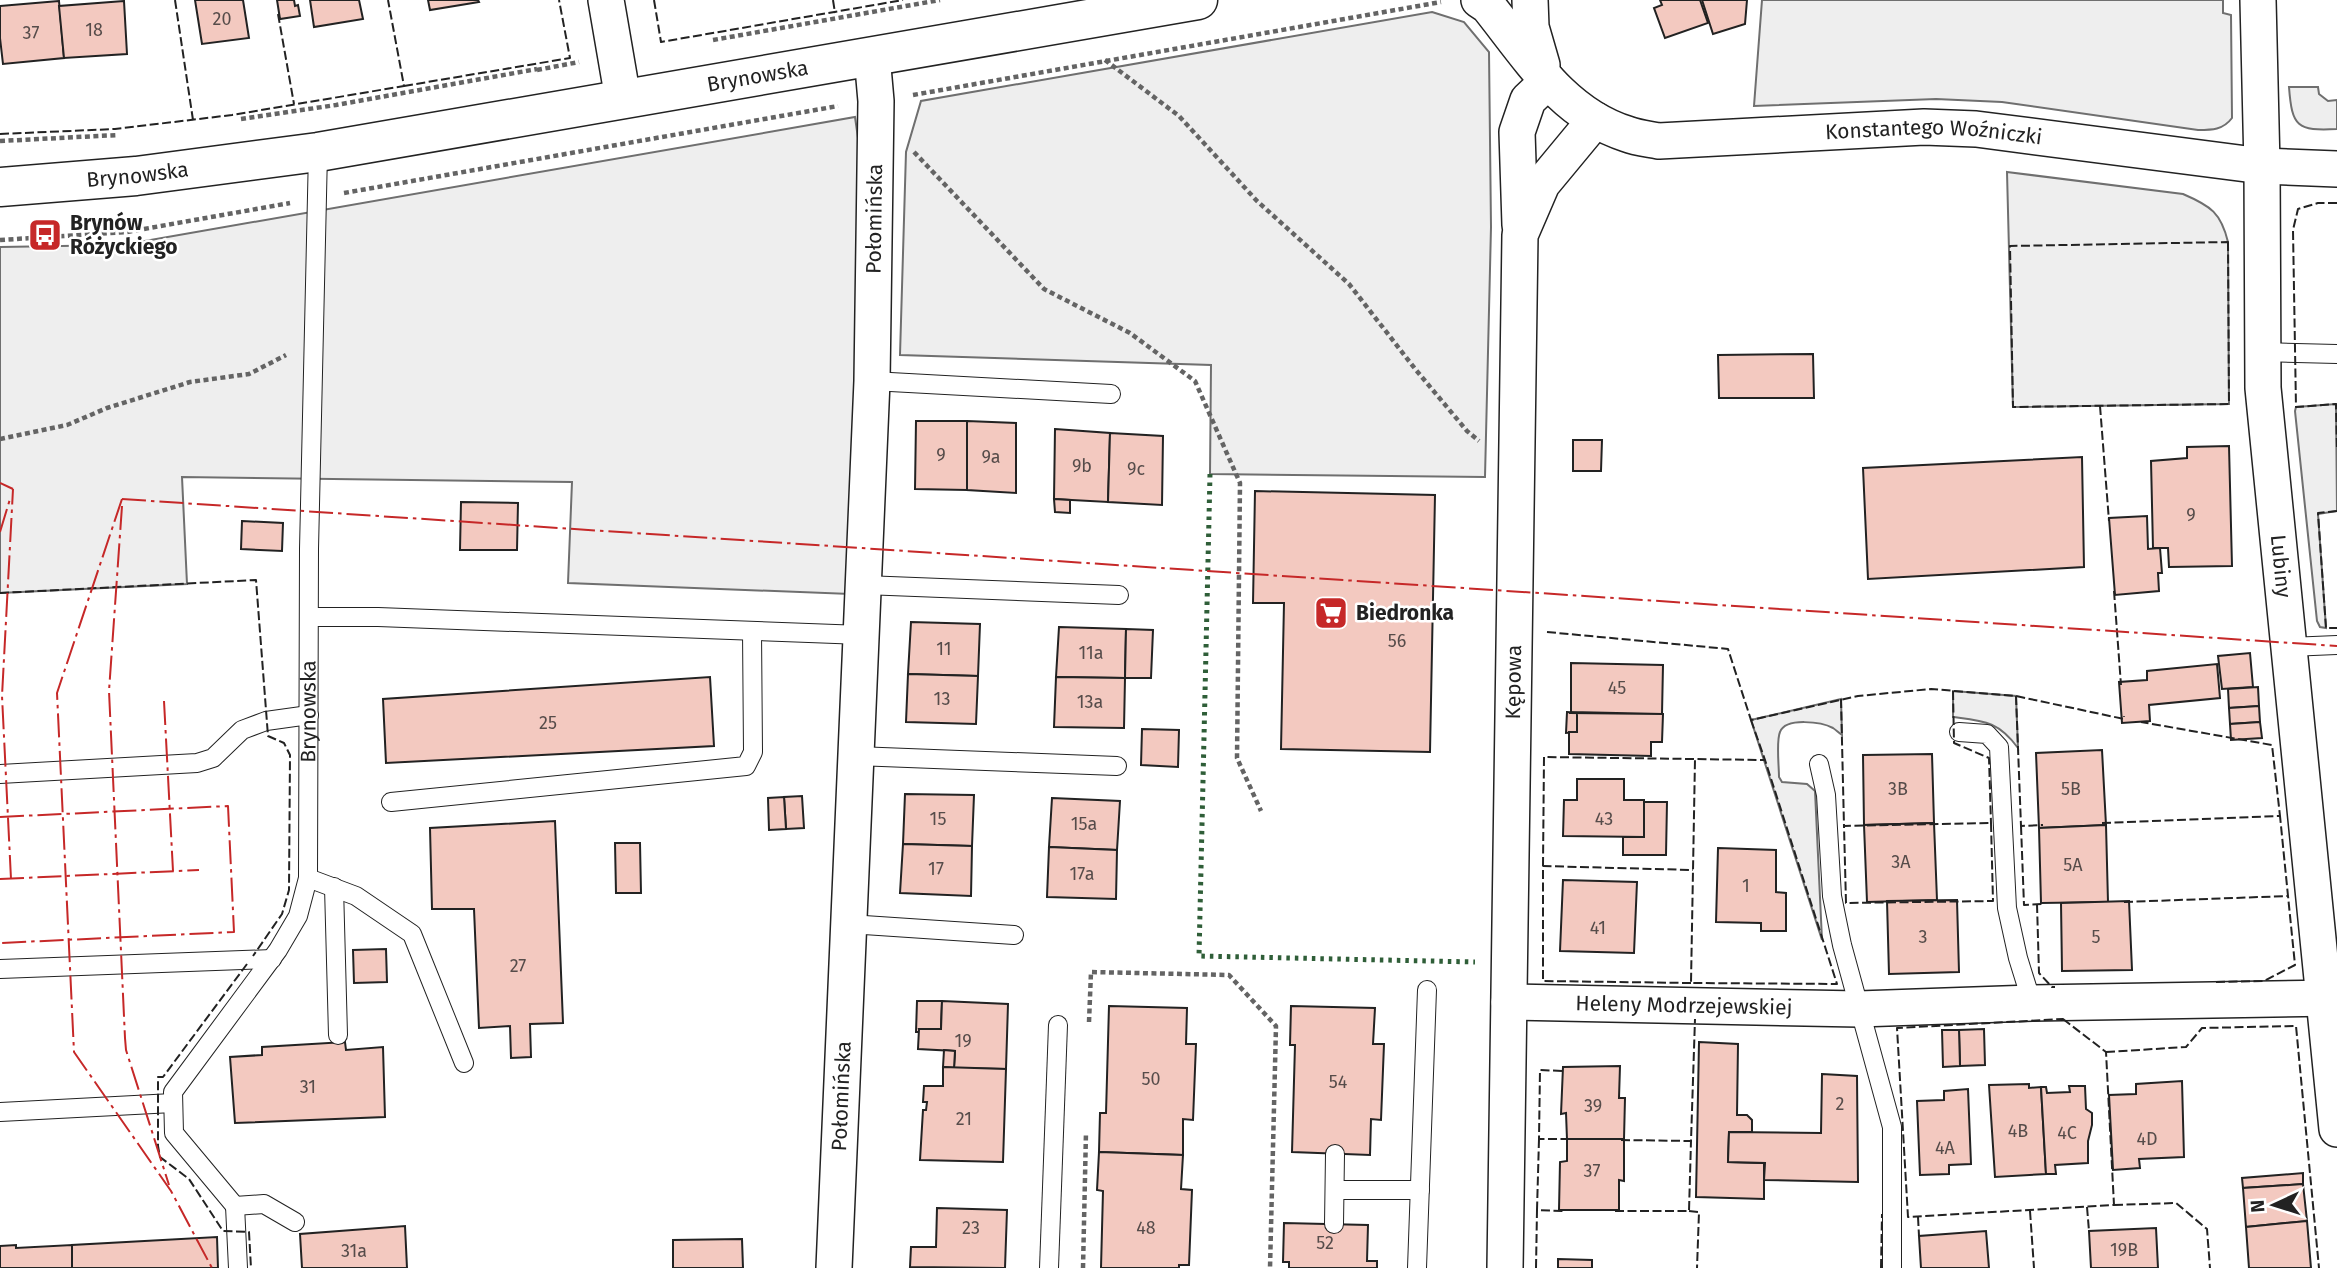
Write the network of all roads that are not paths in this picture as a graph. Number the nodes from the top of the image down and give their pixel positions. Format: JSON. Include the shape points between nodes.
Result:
{"nodes":[{"id":1,"x":606,"y":0,"type":"edge"},
{"id":2,"x":1530,"y":0,"type":"edge"},
{"id":3,"x":2258,"y":0,"type":"edge"},
{"id":4,"x":1179,"y":2,"type":"edge"},
{"id":5,"x":1477,"y":3,"type":"edge"},
{"id":6,"x":872,"y":56,"type":"junction"},
{"id":7,"x":1548,"y":82,"type":"junction"},
{"id":8,"x":623,"y":99,"type":"junction"},
{"id":9,"x":1595,"y":120,"type":"junction"},
{"id":10,"x":318,"y":152,"type":"junction"},
{"id":11,"x":2262,"y":166,"type":"junction"},
{"id":12,"x":2337,"y":169,"type":"edge"},
{"id":13,"x":0,"y":187,"type":"edge"},
{"id":14,"x":1520,"y":235,"type":"junction"},
{"id":15,"x":2262,"y":352,"type":"junction"},
{"id":16,"x":2337,"y":354,"type":"edge"},
{"id":17,"x":872,"y":381,"type":"junction"},
{"id":18,"x":1111,"y":394,"type":"dead end"},
{"id":19,"x":864,"y":585,"type":"junction"},
{"id":20,"x":1119,"y":595,"type":"dead end"},
{"id":21,"x":309,"y":617,"type":"junction"},
{"id":22,"x":752,"y":631,"type":"junction"},
{"id":23,"x":862,"y":635,"type":"junction"},
{"id":24,"x":2337,"y":645,"type":"edge"},
{"id":25,"x":2289,"y":647,"type":"junction"},
{"id":26,"x":309,"y":715,"type":"junction"},
{"id":27,"x":1959,"y":732,"type":"dead end"},
{"id":28,"x":856,"y":756,"type":"junction"},
{"id":29,"x":1819,"y":764,"type":"dead end"},
{"id":30,"x":1116,"y":766,"type":"dead end"},
{"id":31,"x":0,"y":774,"type":"edge"},
{"id":32,"x":391,"y":802,"type":"dead end"},
{"id":33,"x":308,"y":878,"type":"junction"},
{"id":34,"x":334,"y":887,"type":"junction"},
{"id":35,"x":849,"y":924,"type":"junction"},
{"id":36,"x":1014,"y":935,"type":"dead end"},
{"id":37,"x":272,"y":959,"type":"junction"},
{"id":38,"x":0,"y":969,"type":"edge"},
{"id":39,"x":1427,"y":990,"type":"dead end"},
{"id":40,"x":2330,"y":998,"type":"edge"},
{"id":41,"x":1509,"y":1002,"type":"junction"},
{"id":42,"x":2032,"y":1003,"type":"junction"},
{"id":43,"x":1859,"y":1009,"type":"junction"},
{"id":44,"x":1058,"y":1025,"type":"dead end"},
{"id":45,"x":338,"y":1035,"type":"dead end"},
{"id":46,"x":464,"y":1063,"type":"dead end"},
{"id":47,"x":173,"y":1103,"type":"junction"},
{"id":48,"x":0,"y":1112,"type":"edge"},
{"id":49,"x":2337,"y":1129,"type":"edge"},
{"id":50,"x":1335,"y":1154,"type":"dead end"},
{"id":51,"x":1335,"y":1189,"type":"junction"},
{"id":52,"x":1420,"y":1190,"type":"junction"},
{"id":53,"x":236,"y":1206,"type":"junction"},
{"id":54,"x":295,"y":1222,"type":"dead end"},
{"id":55,"x":1334,"y":1224,"type":"dead end"},
{"id":56,"x":238,"y":1268,"type":"edge"},
{"id":57,"x":834,"y":1268,"type":"edge"},
{"id":58,"x":1049,"y":1268,"type":"edge"},
{"id":59,"x":1417,"y":1268,"type":"edge"},
{"id":60,"x":1505,"y":1268,"type":"edge"},
{"id":61,"x":1892,"y":1268,"type":"edge"}],
"edges":[{"from":1,"to":8,"type":"street"},
{"from":2,"to":7,"type":"street","name":"Konstantego Woźniczki","via":[[1531,27]]},
{"from":3,"to":11,"type":"street","name":"Lubiny"},
{"from":4,"to":6,"type":"main road","name":"Brynowska"},
{"from":5,"to":7,"type":"street","name":"Konstantego Woźniczki"},
{"from":6,"to":8,"type":"main road","name":"Brynowska"},
{"from":6,"to":17,"type":"street","name":"Połomińska","via":[[876,101]]},
{"from":7,"to":9,"type":"street","name":"Konstantego Woźniczki","via":[[1567,102]]},
{"from":7,"to":14,"type":"street","via":[[1528,100],[1517,132]]},
{"from":8,"to":10,"type":"main road","name":"Brynowska"},
{"from":9,"to":11,"type":"street","name":"Konstantego Woźniczki","via":[[1626,134],[1659,141],[1924,127],[1976,129]]},
{"from":9,"to":14,"type":"street","name":"Kępowa","via":[[1542,184]]},
{"from":10,"to":13,"type":"main road","name":"Brynowska","via":[[136,176]]},
{"from":10,"to":21,"type":"lane","name":"Brynowska"},
{"from":11,"to":12,"type":"street","name":"Konstantego Woźniczki"},
{"from":11,"to":15,"type":"street","name":"Lubiny"},
{"from":14,"to":41,"type":"street","name":"Kępowa"},
{"from":15,"to":16,"type":"lane"},
{"from":15,"to":25,"type":"street","name":"Lubiny"},
{"from":17,"to":18,"type":"lane"},
{"from":17,"to":19,"type":"street","name":"Połomińska"},
{"from":19,"to":20,"type":"lane"},
{"from":19,"to":23,"type":"street","name":"Połomińska"},
{"from":21,"to":22,"type":"lane"},
{"from":21,"to":26,"type":"lane","name":"Brynowska"},
{"from":22,"to":23,"type":"lane"},
{"from":22,"to":32,"type":"lane","via":[[752,752],[746,766]]},
{"from":23,"to":28,"type":"street","name":"Połomińska"},
{"from":24,"to":25,"type":"lane"},
{"from":25,"to":40,"type":"street","name":"Lubiny"},
{"from":26,"to":31,"type":"lane","via":[[266,721],[242,730],[213,758],[197,763]]},
{"from":26,"to":33,"type":"lane","name":"Brynowska"},
{"from":27,"to":42,"type":"lane","via":[[1987,734],[1999,747],[2007,908]]},
{"from":28,"to":30,"type":"lane"},
{"from":28,"to":35,"type":"street","name":"Połomińska"},
{"from":29,"to":43,"type":"lane","via":[[1826,795],[1832,896]]},
{"from":33,"to":34,"type":"lane"},
{"from":33,"to":37,"type":"lane","name":"Brynowska","via":[[298,916]]},
{"from":34,"to":45,"type":"lane"},
{"from":34,"to":46,"type":"lane","via":[[356,896],[412,934]]},
{"from":35,"to":36,"type":"lane"},
{"from":35,"to":57,"type":"street","name":"Połomińska"},
{"from":37,"to":38,"type":"lane"},
{"from":37,"to":47,"type":"lane","name":"Brynowska","via":[[173,1092]]},
{"from":39,"to":52,"type":"lane"},
{"from":40,"to":42,"type":"street","name":"Heleny Modrzejewskiej"},
{"from":40,"to":49,"type":"street","name":"Lubiny"},
{"from":41,"to":43,"type":"street","name":"Heleny Modrzejewskiej"},
{"from":41,"to":60,"type":"street","name":"Kępowa"},
{"from":42,"to":43,"type":"street","name":"Heleny Modrzejewskiej"},
{"from":43,"to":61,"type":"lane","via":[[1892,1127]]},
{"from":44,"to":58,"type":"lane"},
{"from":47,"to":48,"type":"lane"},
{"from":47,"to":53,"type":"lane","via":[[174,1133]]},
{"from":50,"to":51,"type":"lane"},
{"from":51,"to":52,"type":"lane"},
{"from":51,"to":55,"type":"lane"},
{"from":52,"to":59,"type":"lane"},
{"from":53,"to":54,"type":"lane","via":[[264,1204]]},
{"from":53,"to":56,"type":"lane"}]}
